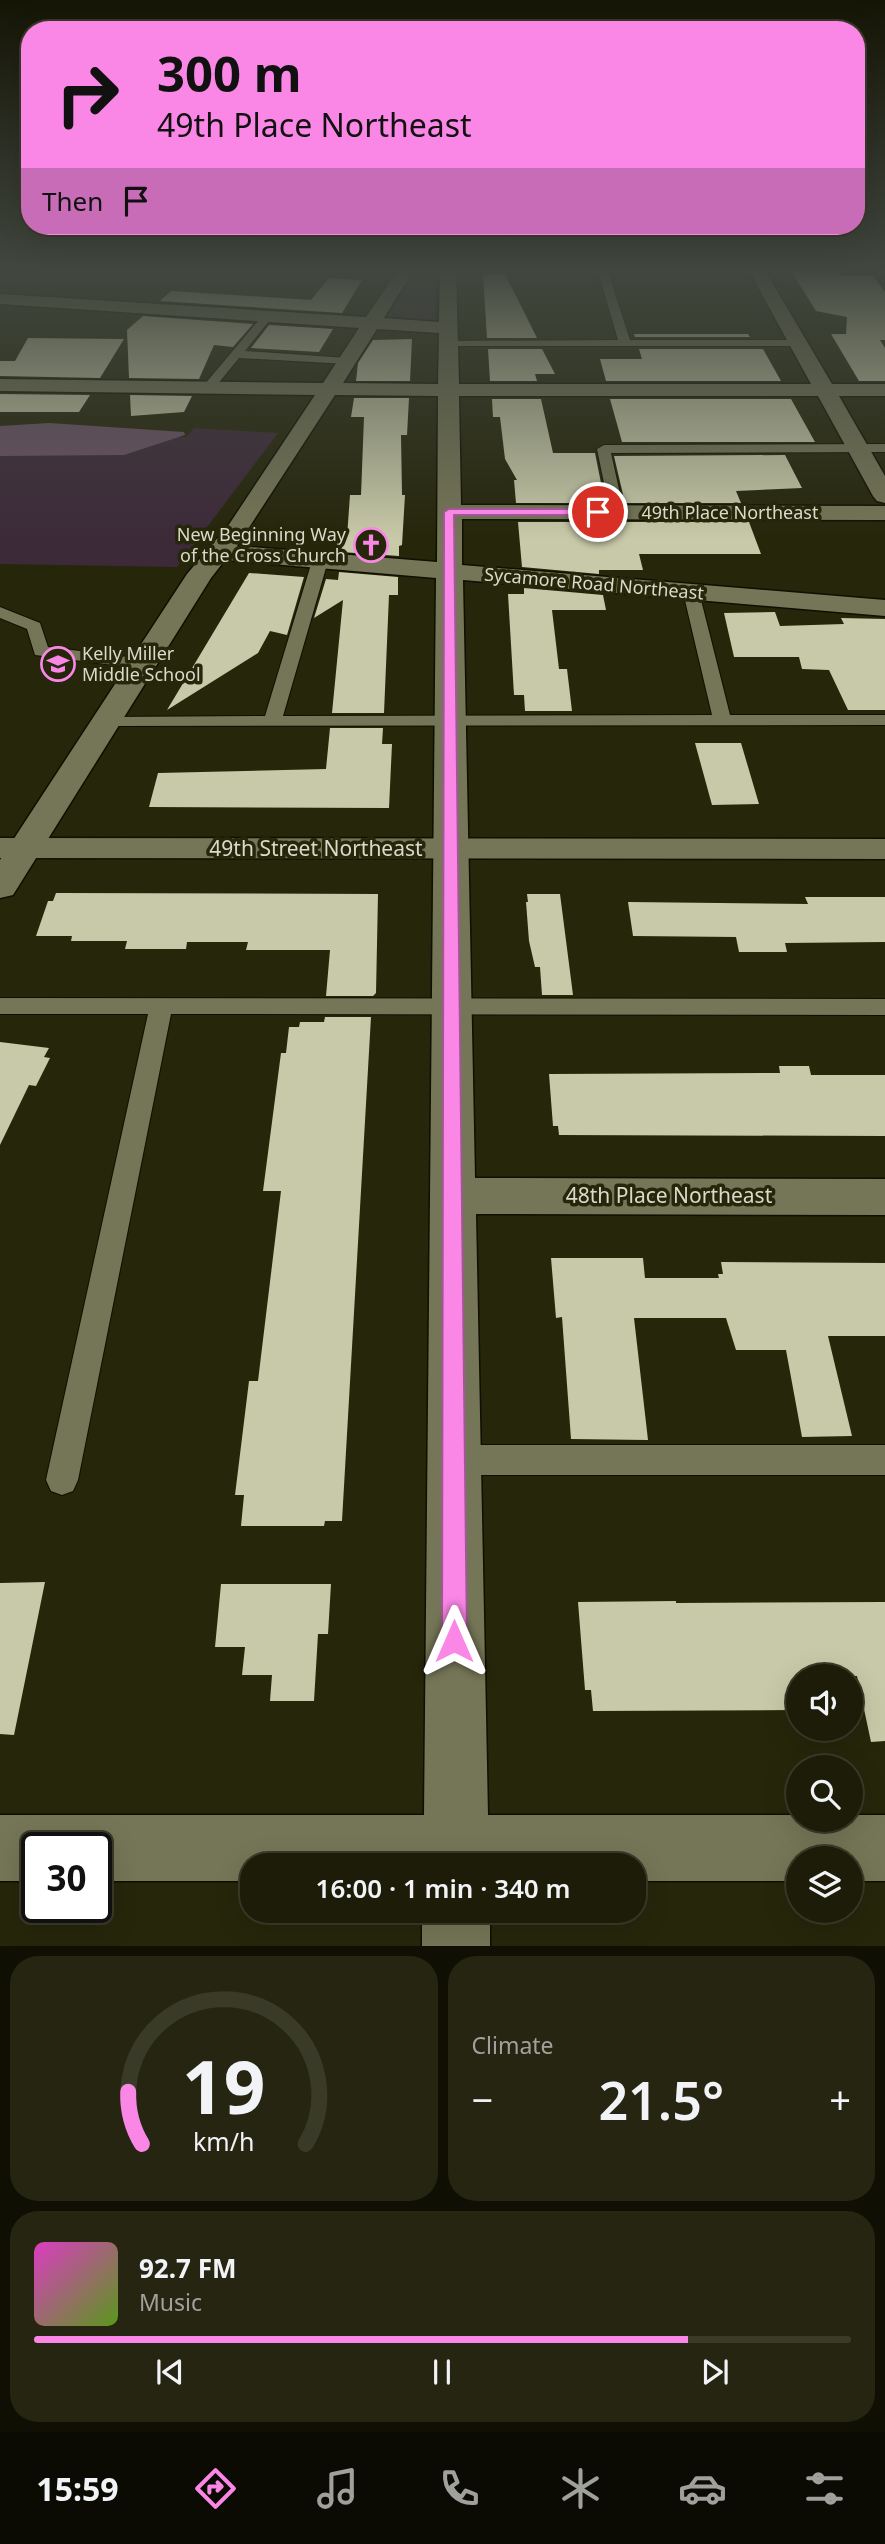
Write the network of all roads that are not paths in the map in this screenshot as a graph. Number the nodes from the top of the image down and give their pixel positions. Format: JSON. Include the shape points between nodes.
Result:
{"nodes":[{"id":1,"x":234,"y":358,"type":"edge"},
{"id":2,"x":288,"y":358,"type":"edge"},
{"id":3,"x":348,"y":358,"type":"edge"},
{"id":4,"x":448,"y":358,"type":"edge"},
{"id":5,"x":807,"y":358,"type":"edge"},
{"id":6,"x":346,"y":361,"type":"junction"},
{"id":7,"x":0,"y":385,"type":"edge"},
{"id":8,"x":208,"y":388,"type":"junction"},
{"id":9,"x":328,"y":389,"type":"junction"},
{"id":10,"x":448,"y":390,"type":"junction"},
{"id":11,"x":825,"y":390,"type":"junction"},
{"id":12,"x":885,"y":390,"type":"edge"},
{"id":13,"x":858,"y":448,"type":"junction"},
{"id":14,"x":885,"y":448,"type":"edge"},
{"id":15,"x":885,"y":496,"type":"edge"},
{"id":16,"x":449,"y":512,"type":"junction"},
{"id":17,"x":617,"y":512,"type":"junction"},
{"id":18,"x":885,"y":513,"type":"edge"},
{"id":19,"x":219,"y":552,"type":"junction"},
{"id":20,"x":320,"y":561,"type":"junction"},
{"id":21,"x":449,"y":571,"type":"junction"},
{"id":22,"x":691,"y":592,"type":"junction"},
{"id":23,"x":885,"y":608,"type":"edge"},
{"id":24,"x":0,"y":612,"type":"edge"},
{"id":25,"x":144,"y":664,"type":"junction"},
{"id":26,"x":450,"y":720,"type":"junction"},
{"id":27,"x":722,"y":720,"type":"junction"},
{"id":28,"x":885,"y":720,"type":"edge"},
{"id":29,"x":272,"y":721,"type":"junction"},
{"id":30,"x":107,"y":722,"type":"junction"},
{"id":31,"x":13,"y":848,"type":"edge"},
{"id":32,"x":451,"y":849,"type":"junction"},
{"id":33,"x":885,"y":849,"type":"edge"},
{"id":34,"x":0,"y":887,"type":"edge"},
{"id":35,"x":0,"y":1006,"type":"edge"},
{"id":36,"x":451,"y":1007,"type":"junction"},
{"id":37,"x":885,"y":1007,"type":"edge"},
{"id":38,"x":160,"y":1008,"type":"junction"},
{"id":39,"x":453,"y":1196,"type":"junction"},
{"id":40,"x":885,"y":1197,"type":"edge"},
{"id":41,"x":453,"y":1460,"type":"junction"},
{"id":42,"x":885,"y":1460,"type":"edge"},
{"id":43,"x":62,"y":1480,"type":"dead end"},
{"id":44,"x":0,"y":1848,"type":"edge"},
{"id":45,"x":885,"y":1848,"type":"edge"},
{"id":46,"x":456,"y":1853,"type":"edge"},
{"id":47,"x":240,"y":1862,"type":"edge"},
{"id":48,"x":646,"y":1863,"type":"edge"},
{"id":49,"x":456,"y":1923,"type":"edge"},
{"id":50,"x":456,"y":1945,"type":"edge"}],
"edges":[{"from":1,"to":8,"type":"lane"},
{"from":2,"to":6,"type":"lane"},
{"from":3,"to":6,"type":"street"},
{"from":4,"to":10,"type":"street"},
{"from":5,"to":11,"type":"street"},
{"from":6,"to":9,"type":"street"},
{"from":7,"to":8,"type":"street"},
{"from":8,"to":9,"type":"street"},
{"from":9,"to":10,"type":"street"},
{"from":9,"to":19,"type":"street"},
{"from":10,"to":11,"type":"street"},
{"from":10,"to":16,"type":"street"},
{"from":11,"to":12,"type":"street"},
{"from":11,"to":13,"type":"street"},
{"from":13,"to":14,"type":"lane"},
{"from":13,"to":15,"type":"street"},
{"from":13,"to":17,"type":"lane","via":[[604,449]]},
{"from":16,"to":17,"type":"street","name":"49th Place Northeast"},
{"from":16,"to":21,"type":"street"},
{"from":17,"to":18,"type":"street","name":"49th Place Northeast"},
{"from":19,"to":20,"type":"street","name":"Sycamore Road Northeast"},
{"from":19,"to":25,"type":"street","via":[[200,574]]},
{"from":20,"to":21,"type":"street","name":"Sycamore Road Northeast"},
{"from":20,"to":29,"type":"lane"},
{"from":21,"to":22,"type":"street","name":"Sycamore Road Northeast"},
{"from":21,"to":26,"type":"street"},
{"from":22,"to":23,"type":"street","name":"Sycamore Road Northeast"},
{"from":22,"to":27,"type":"lane"},
{"from":24,"to":25,"type":"lane","via":[[34,626],[41,651]]},
{"from":25,"to":30,"type":"street"},
{"from":26,"to":27,"type":"lane"},
{"from":26,"to":29,"type":"lane"},
{"from":26,"to":32,"type":"street"},
{"from":27,"to":28,"type":"lane"},
{"from":29,"to":30,"type":"lane"},
{"from":30,"to":31,"type":"street"},
{"from":31,"to":32,"type":"street","name":"49th Street Northeast"},
{"from":31,"to":34,"type":"street"},
{"from":32,"to":33,"type":"street","name":"49th Street Northeast"},
{"from":32,"to":36,"type":"street"},
{"from":35,"to":38,"type":"lane"},
{"from":36,"to":37,"type":"lane"},
{"from":36,"to":38,"type":"lane"},
{"from":36,"to":39,"type":"street"},
{"from":38,"to":43,"type":"lane"},
{"from":39,"to":40,"type":"street","name":"48th Place Northeast"},
{"from":39,"to":41,"type":"street"},
{"from":41,"to":42,"type":"lane"},
{"from":41,"to":46,"type":"street"},
{"from":44,"to":47,"type":"street"},
{"from":45,"to":48,"type":"street"},
{"from":49,"to":50,"type":"street"}]}
